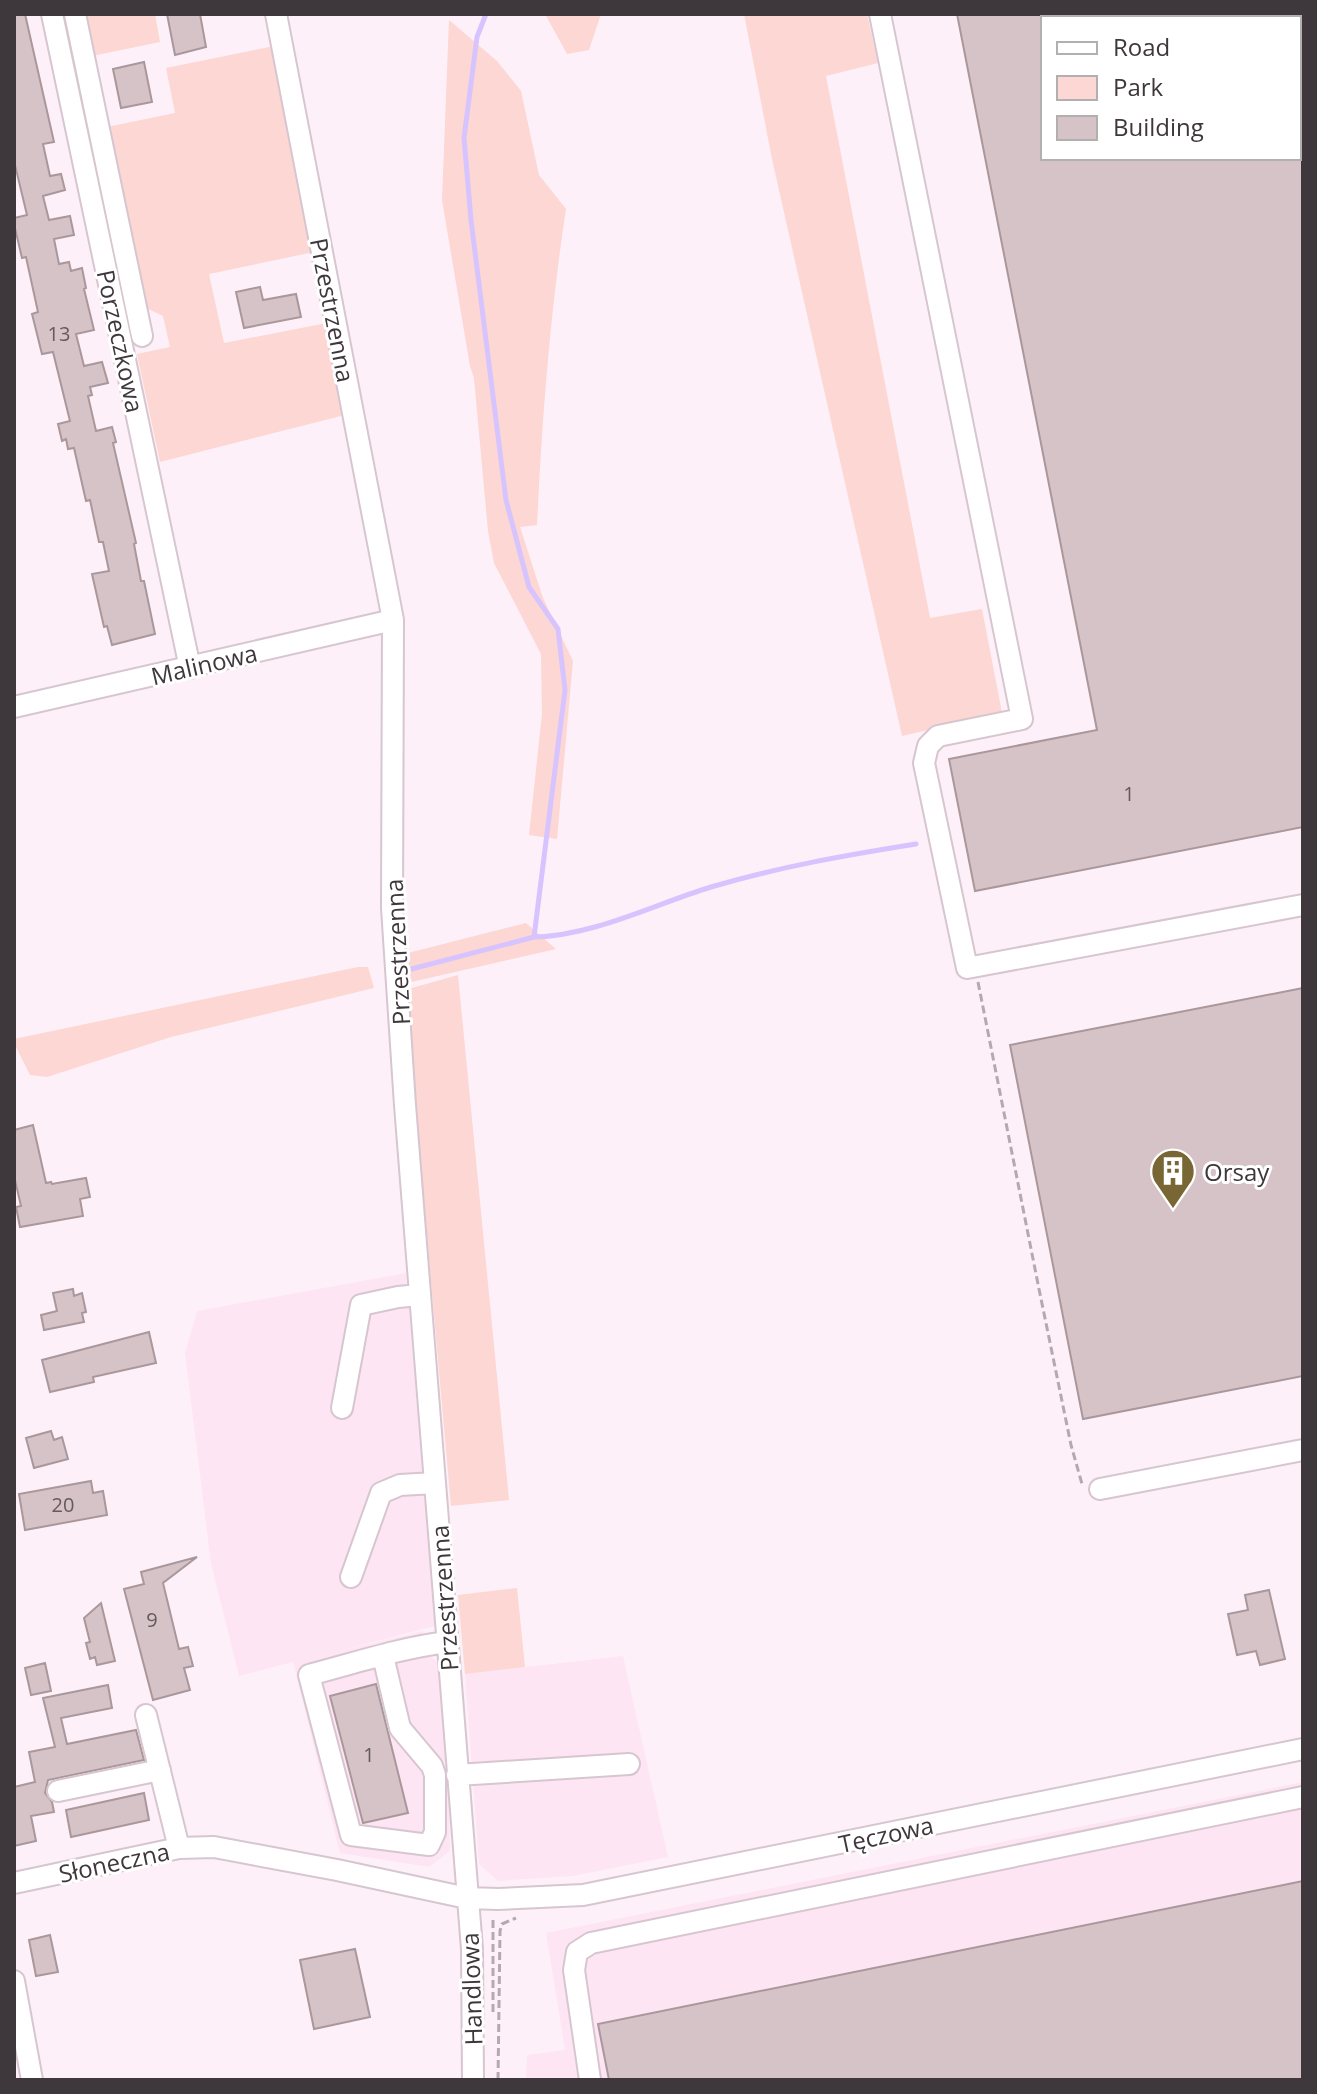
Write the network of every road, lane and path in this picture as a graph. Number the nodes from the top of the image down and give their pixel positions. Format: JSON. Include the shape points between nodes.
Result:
{"nodes":[{"id":1,"x":52,"y":14,"type":"edge"},
{"id":2,"x":75,"y":14,"type":"edge"},
{"id":3,"x":276,"y":14,"type":"edge"},
{"id":4,"x":880,"y":14,"type":"edge"},
{"id":5,"x":142,"y":336,"type":"dead end"},
{"id":6,"x":393,"y":620,"type":"junction"},
{"id":7,"x":190,"y":668,"type":"junction"},
{"id":8,"x":14,"y":707,"type":"edge"},
{"id":9,"x":1303,"y":905,"type":"edge"},
{"id":10,"x":975,"y":967,"type":"junction"},
{"id":11,"x":420,"y":1295,"type":"junction"},
{"id":12,"x":342,"y":1408,"type":"dead end"},
{"id":13,"x":1303,"y":1450,"type":"edge"},
{"id":14,"x":435,"y":1483,"type":"junction"},
{"id":15,"x":1100,"y":1489,"type":"joint"},
{"id":16,"x":351,"y":1577,"type":"dead end"},
{"id":17,"x":447,"y":1642,"type":"junction"},
{"id":18,"x":383,"y":1656,"type":"junction"},
{"id":19,"x":146,"y":1715,"type":"dead end"},
{"id":20,"x":1303,"y":1749,"type":"edge"},
{"id":21,"x":629,"y":1764,"type":"dead end"},
{"id":22,"x":160,"y":1770,"type":"junction"},
{"id":23,"x":457,"y":1775,"type":"junction"},
{"id":24,"x":58,"y":1791,"type":"dead end"},
{"id":25,"x":1303,"y":1797,"type":"edge"},
{"id":26,"x":214,"y":1847,"type":"joint"},
{"id":27,"x":179,"y":1848,"type":"junction"},
{"id":28,"x":14,"y":1883,"type":"edge"},
{"id":29,"x":467,"y":1898,"type":"junction"},
{"id":30,"x":493,"y":1916,"type":"dead end"},
{"id":31,"x":501,"y":1928,"type":"dead end"},
{"id":32,"x":14,"y":1981,"type":"edge"},
{"id":33,"x":492,"y":2016,"type":"dead end"},
{"id":34,"x":32,"y":2080,"type":"edge"},
{"id":35,"x":473,"y":2080,"type":"edge"},
{"id":36,"x":498,"y":2080,"type":"edge"},
{"id":37,"x":590,"y":2080,"type":"edge"}],
"edges":[{"from":1,"to":7,"type":"street","name":"Porzeczkowa"},
{"from":2,"to":5,"type":"street"},
{"from":3,"to":6,"type":"street","name":"Przestrzenna"},
{"from":4,"to":10,"type":"street","via":[[1022,719],[938,736],[928,746],[924,763],[967,968]]},
{"from":6,"to":7,"type":"street","name":"Malinowa"},
{"from":6,"to":11,"type":"street","name":"Przestrzenna","via":[[392,908]]},
{"from":7,"to":8,"type":"street","name":"Malinowa"},
{"from":9,"to":10,"type":"street"},
{"from":10,"to":15,"type":"path","via":[[1071,1445],[1084,1491]]},
{"from":11,"to":12,"type":"street","via":[[361,1305]]},
{"from":11,"to":14,"type":"street","name":"Przestrzenna"},
{"from":13,"to":15,"type":"street"},
{"from":14,"to":16,"type":"street","via":[[400,1485],[381,1493]]},
{"from":14,"to":17,"type":"street","name":"Przestrzenna"},
{"from":17,"to":18,"type":"street"},
{"from":17,"to":23,"type":"street","name":"Przestrzenna"},
{"from":18,"to":18,"type":"street","via":[[309,1675],[351,1835],[429,1845],[435,1832],[435,1775],[400,1728]]},
{"from":19,"to":22,"type":"street"},
{"from":20,"to":29,"type":"street","name":"Tęczowa","via":[[583,1895]]},
{"from":21,"to":23,"type":"street"},
{"from":22,"to":24,"type":"street"},
{"from":22,"to":27,"type":"street"},
{"from":23,"to":29,"type":"street","name":"Przestrzenna"},
{"from":25,"to":37,"type":"street","via":[[591,1943],[577,1952],[574,1970]]},
{"from":26,"to":27,"type":"street","name":"Słoneczna"},
{"from":26,"to":29,"type":"street","name":"Tęczowa"},
{"from":27,"to":28,"type":"street","name":"Słoneczna"},
{"from":29,"to":35,"type":"street","name":"Handlowa","via":[[474,1988]]},
{"from":30,"to":33,"type":"path"},
{"from":31,"to":36,"type":"path"},
{"from":32,"to":34,"type":"street"}]}
